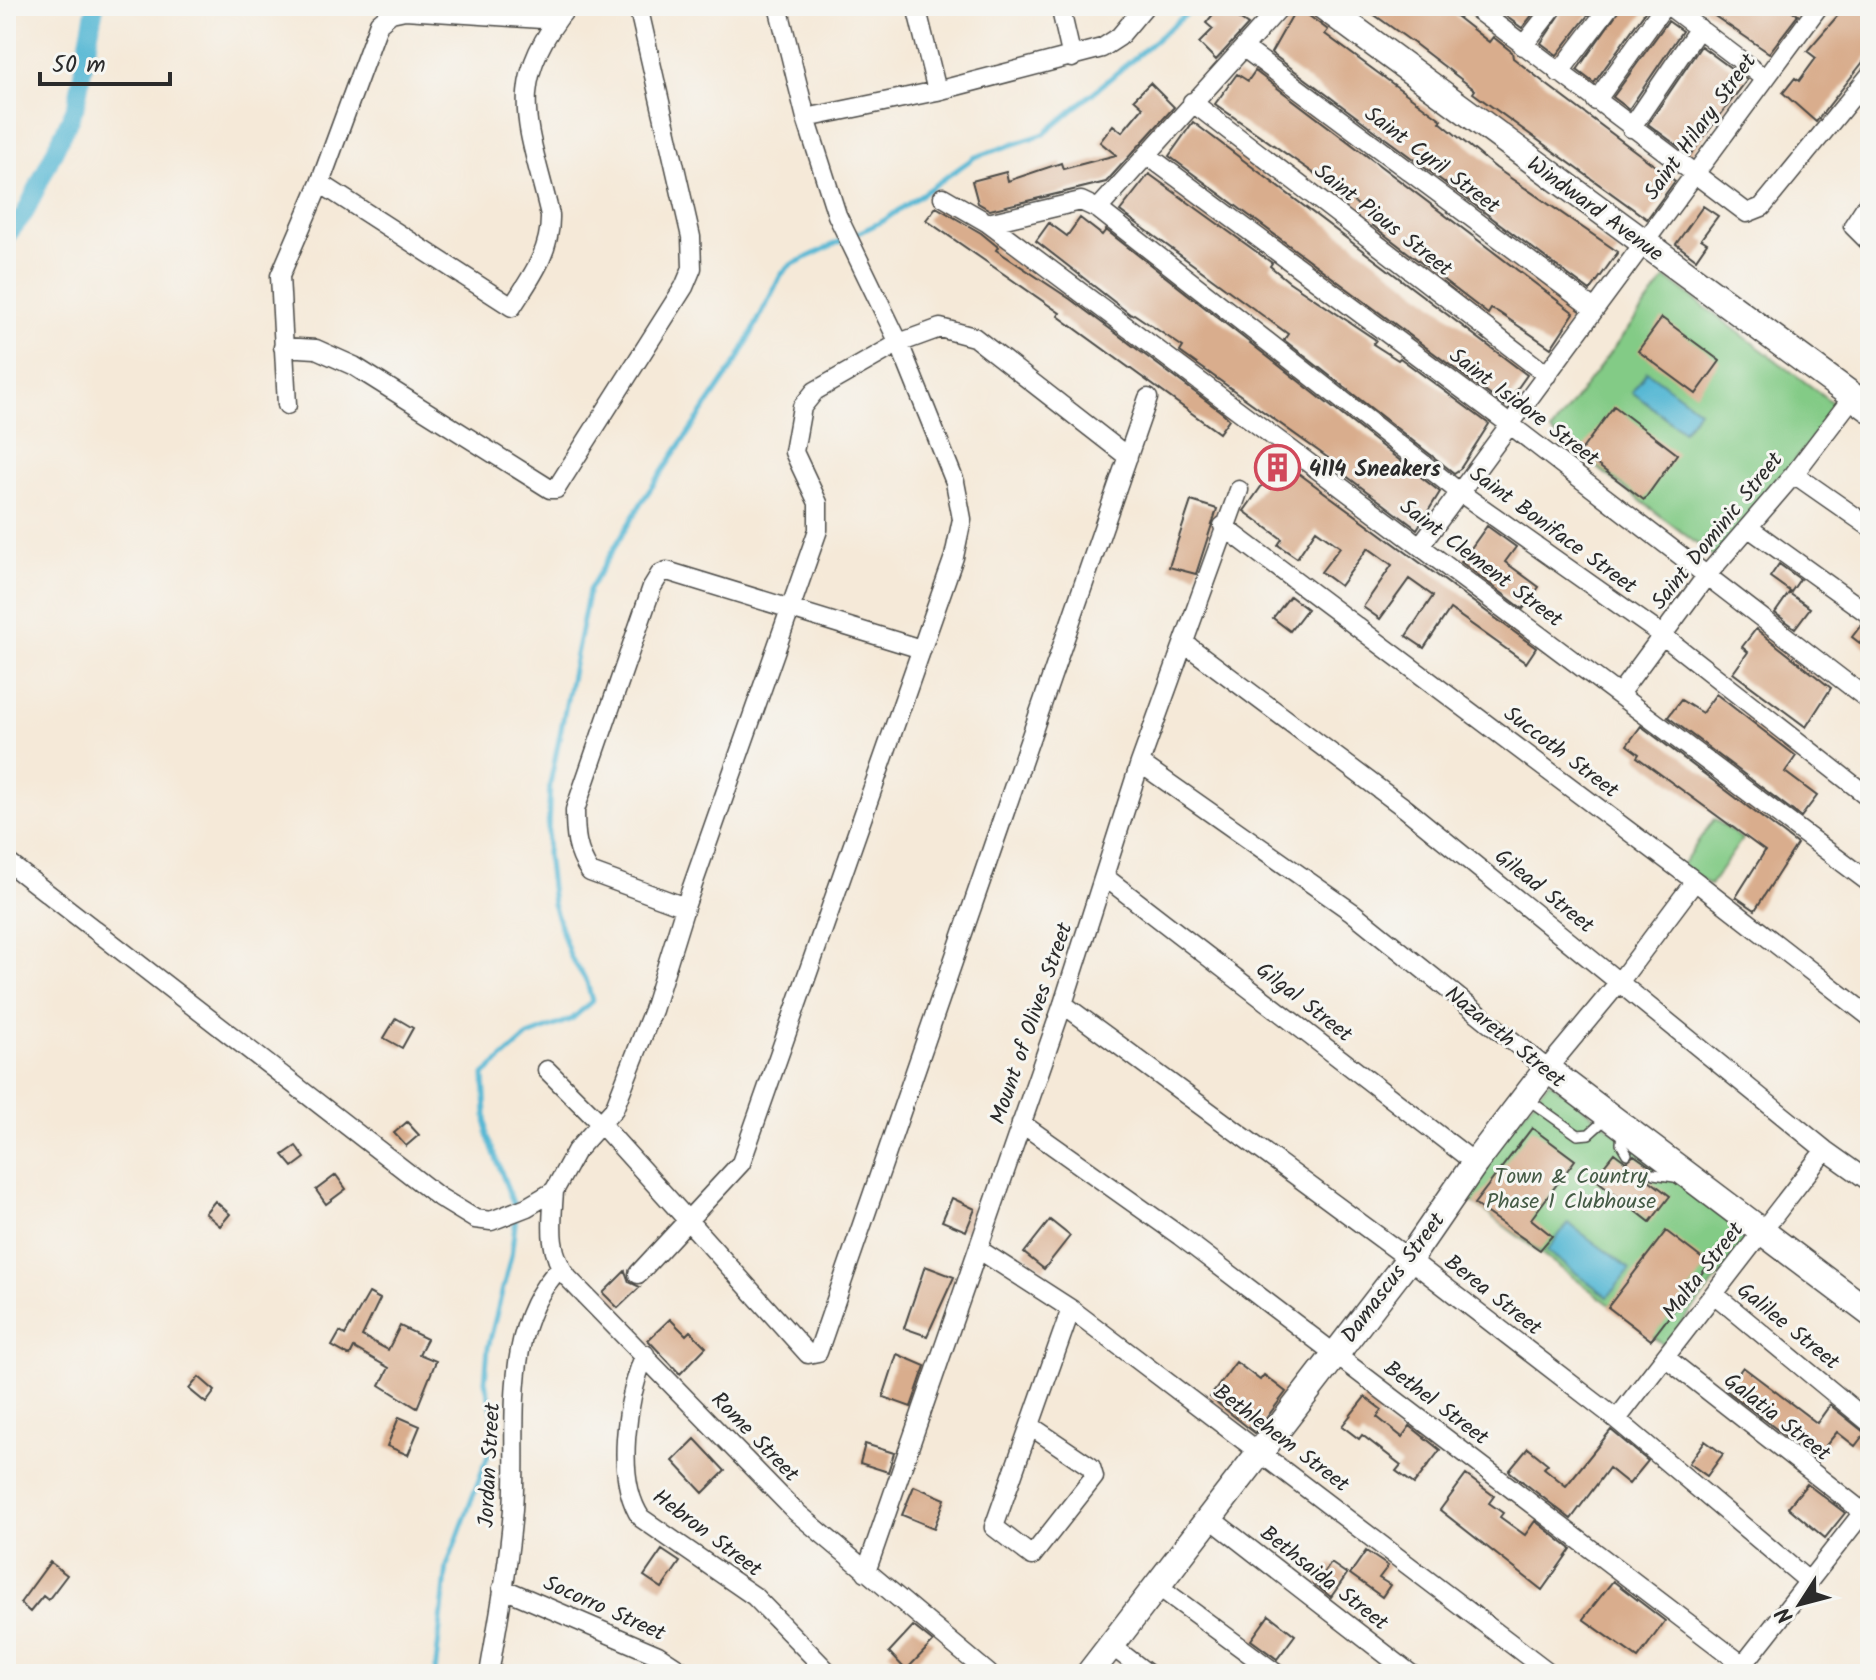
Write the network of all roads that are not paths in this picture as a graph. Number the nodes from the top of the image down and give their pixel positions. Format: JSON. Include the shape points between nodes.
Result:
{"nodes":[{"id":1,"x":638,"y":6,"type":"edge"},
{"id":2,"x":778,"y":6,"type":"edge"},
{"id":3,"x":916,"y":6,"type":"edge"},
{"id":4,"x":1060,"y":6,"type":"edge"},
{"id":5,"x":1145,"y":6,"type":"edge"},
{"id":6,"x":1281,"y":6,"type":"edge"},
{"id":7,"x":1323,"y":6,"type":"edge"},
{"id":8,"x":1472,"y":6,"type":"edge"},
{"id":9,"x":1554,"y":6,"type":"edge"},
{"id":10,"x":1610,"y":6,"type":"edge"},
{"id":11,"x":1667,"y":6,"type":"edge"},
{"id":12,"x":1809,"y":9,"type":"edge"},
{"id":13,"x":1492,"y":12,"type":"edge"},
{"id":14,"x":563,"y":13,"type":"edge"},
{"id":15,"x":1699,"y":28,"type":"junction"},
{"id":16,"x":1523,"y":46,"type":"junction"},
{"id":17,"x":1244,"y":48,"type":"junction"},
{"id":18,"x":1072,"y":58,"type":"junction"},
{"id":19,"x":1559,"y":73,"type":"junction"},
{"id":20,"x":1870,"y":75,"type":"edge"},
{"id":21,"x":1764,"y":78,"type":"junction"},
{"id":22,"x":937,"y":91,"type":"junction"},
{"id":23,"x":1596,"y":101,"type":"junction"},
{"id":24,"x":1192,"y":102,"type":"junction"},
{"id":25,"x":806,"y":118,"type":"junction"},
{"id":26,"x":1631,"y":128,"type":"junction"},
{"id":27,"x":1147,"y":155,"type":"junction"},
{"id":28,"x":1694,"y":175,"type":"junction"},
{"id":29,"x":320,"y":183,"type":"junction"},
{"id":30,"x":943,"y":197,"type":"dead end"},
{"id":31,"x":1870,"y":200,"type":"edge"},
{"id":32,"x":1098,"y":209,"type":"junction"},
{"id":33,"x":988,"y":223,"type":"junction"},
{"id":34,"x":1643,"y":243,"type":"junction"},
{"id":35,"x":1870,"y":243,"type":"edge"},
{"id":36,"x":1594,"y":309,"type":"junction"},
{"id":37,"x":899,"y":343,"type":"junction"},
{"id":38,"x":283,"y":347,"type":"junction"},
{"id":39,"x":1547,"y":375,"type":"junction"},
{"id":40,"x":1148,"y":398,"type":"dead end"},
{"id":41,"x":1861,"y":404,"type":"edge"},
{"id":42,"x":287,"y":405,"type":"dead end"},
{"id":43,"x":1508,"y":423,"type":"junction"},
{"id":44,"x":1128,"y":457,"type":"junction"},
{"id":45,"x":1794,"y":474,"type":"junction"},
{"id":46,"x":1239,"y":490,"type":"dead end"},
{"id":47,"x":1458,"y":491,"type":"junction"},
{"id":48,"x":1223,"y":526,"type":"junction"},
{"id":49,"x":1870,"y":527,"type":"edge"},
{"id":50,"x":1749,"y":528,"type":"junction"},
{"id":51,"x":1420,"y":546,"type":"junction"},
{"id":52,"x":1707,"y":575,"type":"junction"},
{"id":53,"x":788,"y":609,"type":"junction"},
{"id":54,"x":1870,"y":615,"type":"edge"},
{"id":55,"x":1662,"y":635,"type":"junction"},
{"id":56,"x":1184,"y":643,"type":"junction"},
{"id":57,"x":921,"y":649,"type":"junction"},
{"id":58,"x":1619,"y":694,"type":"junction"},
{"id":59,"x":1870,"y":701,"type":"edge"},
{"id":60,"x":1140,"y":763,"type":"junction"},
{"id":61,"x":1870,"y":798,"type":"edge"},
{"id":62,"x":6,"y":861,"type":"edge"},
{"id":63,"x":1105,"y":877,"type":"junction"},
{"id":64,"x":1695,"y":881,"type":"junction"},
{"id":65,"x":1870,"y":883,"type":"edge"},
{"id":66,"x":685,"y":907,"type":"junction"},
{"id":67,"x":1620,"y":981,"type":"junction"},
{"id":68,"x":1063,"y":1004,"type":"junction"},
{"id":69,"x":1870,"y":1017,"type":"edge"},
{"id":70,"x":1547,"y":1069,"type":"junction"},
{"id":71,"x":547,"y":1070,"type":"dead end"},
{"id":72,"x":1526,"y":1098,"type":"junction"},
{"id":73,"x":1615,"y":1121,"type":"junction"},
{"id":74,"x":600,"y":1123,"type":"junction"},
{"id":75,"x":1021,"y":1123,"type":"junction"},
{"id":76,"x":1825,"y":1150,"type":"junction"},
{"id":77,"x":1627,"y":1154,"type":"dead end"},
{"id":78,"x":1475,"y":1163,"type":"junction"},
{"id":79,"x":1654,"y":1174,"type":"dead end"},
{"id":80,"x":1692,"y":1179,"type":"junction"},
{"id":81,"x":1870,"y":1182,"type":"edge"},
{"id":82,"x":554,"y":1191,"type":"junction"},
{"id":83,"x":690,"y":1222,"type":"junction"},
{"id":84,"x":1762,"y":1233,"type":"junction"},
{"id":85,"x":978,"y":1249,"type":"junction"},
{"id":86,"x":1409,"y":1259,"type":"junction"},
{"id":87,"x":560,"y":1268,"type":"junction"},
{"id":88,"x":638,"y":1274,"type":"dead end"},
{"id":89,"x":1714,"y":1294,"type":"junction"},
{"id":90,"x":1071,"y":1309,"type":"junction"},
{"id":91,"x":1870,"y":1313,"type":"edge"},
{"id":92,"x":645,"y":1354,"type":"junction"},
{"id":93,"x":1335,"y":1354,"type":"junction"},
{"id":94,"x":1665,"y":1357,"type":"junction"},
{"id":95,"x":1617,"y":1419,"type":"junction"},
{"id":96,"x":1870,"y":1423,"type":"edge"},
{"id":97,"x":1032,"y":1427,"type":"junction"},
{"id":98,"x":1260,"y":1449,"type":"junction"},
{"id":99,"x":1866,"y":1508,"type":"edge"},
{"id":100,"x":1210,"y":1518,"type":"junction"},
{"id":101,"x":866,"y":1572,"type":"junction"},
{"id":102,"x":1807,"y":1580,"type":"junction"},
{"id":103,"x":1159,"y":1587,"type":"junction"},
{"id":104,"x":502,"y":1588,"type":"junction"},
{"id":105,"x":1112,"y":1646,"type":"junction"},
{"id":106,"x":1740,"y":1670,"type":"edge"},
{"id":107,"x":489,"y":1674,"type":"edge"},
{"id":108,"x":687,"y":1674,"type":"edge"},
{"id":109,"x":830,"y":1674,"type":"edge"},
{"id":110,"x":989,"y":1674,"type":"edge"},
{"id":111,"x":1089,"y":1674,"type":"edge"},
{"id":112,"x":1148,"y":1674,"type":"edge"},
{"id":113,"x":1277,"y":1674,"type":"edge"},
{"id":114,"x":1411,"y":1674,"type":"edge"},
{"id":115,"x":1551,"y":1674,"type":"edge"}],
"edges":[{"from":1,"to":38,"type":"street","via":[[689,228],[692,268],[556,489],[354,366],[316,349]]},
{"from":2,"to":25,"type":"street"},
{"from":3,"to":22,"type":"street"},
{"from":4,"to":18,"type":"street"},
{"from":5,"to":18,"type":"street","via":[[1119,37]]},
{"from":6,"to":17,"type":"street"},
{"from":7,"to":34,"type":"street","name":"Windward Avenue"},
{"from":8,"to":13,"type":"street"},
{"from":9,"to":16,"type":"street"},
{"from":10,"to":19,"type":"street"},
{"from":11,"to":15,"type":"street"},
{"from":11,"to":23,"type":"street"},
{"from":12,"to":21,"type":"street","name":"Saint Hilary Street"},
{"from":13,"to":16,"type":"street"},
{"from":14,"to":29,"type":"street","via":[[391,13],[373,36]]},
{"from":14,"to":29,"type":"street","via":[[525,85],[551,233],[544,256],[512,307]]},
{"from":15,"to":21,"type":"street"},
{"from":15,"to":26,"type":"street"},
{"from":16,"to":19,"type":"street"},
{"from":17,"to":24,"type":"street"},
{"from":17,"to":36,"type":"street","name":"Saint Cyril Street"},
{"from":18,"to":22,"type":"street"},
{"from":19,"to":23,"type":"street"},
{"from":20,"to":28,"type":"street","via":[[1762,207],[1747,213]]},
{"from":21,"to":28,"type":"street","name":"Saint Hilary Street"},
{"from":22,"to":25,"type":"street"},
{"from":23,"to":26,"type":"street"},
{"from":24,"to":27,"type":"street"},
{"from":24,"to":39,"type":"street","name":"Saint Pious Street"},
{"from":25,"to":37,"type":"street","via":[[837,215]]},
{"from":26,"to":28,"type":"street"},
{"from":27,"to":32,"type":"street"},
{"from":27,"to":43,"type":"street","name":"Saint Isidore Street"},
{"from":28,"to":34,"type":"street","name":"Saint Hilary Street"},
{"from":29,"to":38,"type":"street","via":[[280,276]]},
{"from":30,"to":33,"type":"street","name":"Saint Clement Street"},
{"from":31,"to":35,"type":"street","via":[[1853,226]]},
{"from":32,"to":33,"type":"street","via":[[1081,201]]},
{"from":32,"to":47,"type":"street","name":"Saint Boniface Street"},
{"from":33,"to":51,"type":"street","name":"Saint Clement Street"},
{"from":34,"to":36,"type":"street","name":"Saint Hilary Street"},
{"from":34,"to":41,"type":"street","name":"Windward Avenue"},
{"from":36,"to":39,"type":"street","name":"Saint Hilary Street"},
{"from":37,"to":44,"type":"street","via":[[940,328],[974,337]]},
{"from":37,"to":53,"type":"street","via":[[815,391],[802,407],[794,452],[818,503],[818,530]]},
{"from":37,"to":57,"type":"street","via":[[955,482],[962,519]]},
{"from":38,"to":42,"type":"street"},
{"from":39,"to":43,"type":"street","name":"Saint Hilary Street"},
{"from":40,"to":44,"type":"street"},
{"from":41,"to":45,"type":"street","name":"Saint Dominic Street"},
{"from":43,"to":47,"type":"street","name":"Saint Hilary Street"},
{"from":43,"to":52,"type":"street","name":"Saint Isidore Street"},
{"from":44,"to":83,"type":"street","via":[[818,1352],[808,1354]]},
{"from":45,"to":49,"type":"street"},
{"from":45,"to":50,"type":"street","name":"Saint Dominic Street"},
{"from":46,"to":48,"type":"street","name":"Mount of Olives Street"},
{"from":47,"to":51,"type":"street","name":"Saint Hilary Street"},
{"from":47,"to":55,"type":"street","name":"Saint Boniface Street"},
{"from":48,"to":56,"type":"street","name":"Mount of Olives Street"},
{"from":48,"to":64,"type":"street","name":"Succoth Street"},
{"from":50,"to":52,"type":"street","name":"Saint Dominic Street"},
{"from":50,"to":54,"type":"street"},
{"from":51,"to":58,"type":"street","name":"Saint Clement Street"},
{"from":52,"to":55,"type":"street","name":"Saint Dominic Street"},
{"from":52,"to":59,"type":"street","name":"Saint Isidore Street"},
{"from":53,"to":57,"type":"street"},
{"from":53,"to":66,"type":"street"},
{"from":53,"to":66,"type":"street","via":[[667,571],[655,580],[575,810],[577,847],[590,872]]},
{"from":55,"to":58,"type":"street","name":"Saint Dominic Street"},
{"from":55,"to":61,"type":"street","name":"Saint Boniface Street"},
{"from":56,"to":60,"type":"street","name":"Mount of Olives Street"},
{"from":56,"to":67,"type":"street","name":"Gilead Street","via":[[1406,809]]},
{"from":57,"to":83,"type":"street","via":[[741,1163]]},
{"from":58,"to":65,"type":"street","name":"Saint Clement Street"},
{"from":60,"to":63,"type":"street","name":"Mount of Olives Street"},
{"from":60,"to":70,"type":"street","name":"Nazareth Street","via":[[1352,912]]},
{"from":62,"to":82,"type":"street","via":[[458,1210],[491,1221]]},
{"from":63,"to":68,"type":"street","name":"Mount of Olives Street"},
{"from":63,"to":78,"type":"street","name":"Gilgal Street"},
{"from":64,"to":67,"type":"street","name":"Damascus Street"},
{"from":64,"to":69,"type":"street","name":"Succoth Street"},
{"from":66,"to":74,"type":"street","via":[[620,1095]]},
{"from":67,"to":70,"type":"street","name":"Damascus Street"},
{"from":67,"to":76,"type":"street","name":"Gilead Street"},
{"from":68,"to":75,"type":"street","name":"Mount of Olives Street"},
{"from":68,"to":86,"type":"street","name":"Berea Street"},
{"from":70,"to":72,"type":"street","name":"Damascus Street"},
{"from":70,"to":73,"type":"street","name":"Nazareth Street"},
{"from":71,"to":74,"type":"street"},
{"from":72,"to":73,"type":"lane","via":[[1578,1135]]},
{"from":72,"to":78,"type":"street","name":"Damascus Street"},
{"from":73,"to":77,"type":"lane"},
{"from":73,"to":80,"type":"street","name":"Nazareth Street"},
{"from":74,"to":82,"type":"street","via":[[576,1151]]},
{"from":74,"to":83,"type":"street"},
{"from":75,"to":85,"type":"street","name":"Mount of Olives Street"},
{"from":75,"to":93,"type":"street","name":"Bethel Street"},
{"from":76,"to":81,"type":"street","name":"Gilead Street"},
{"from":76,"to":84,"type":"street","name":"Malta Street"},
{"from":78,"to":86,"type":"street","name":"Damascus Street"},
{"from":79,"to":80,"type":"lane"},
{"from":80,"to":84,"type":"street","name":"Nazareth Street"},
{"from":82,"to":87,"type":"street","via":[[551,1233]]},
{"from":83,"to":88,"type":"street"},
{"from":84,"to":89,"type":"street","name":"Malta Street"},
{"from":84,"to":91,"type":"street","name":"Nazareth Street"},
{"from":85,"to":90,"type":"street","name":"Bethlehem Street"},
{"from":85,"to":101,"type":"street","name":"Mount of Olives Street"},
{"from":86,"to":93,"type":"street","name":"Damascus Street"},
{"from":86,"to":95,"type":"street","name":"Berea Street"},
{"from":87,"to":92,"type":"street","name":"Rome Street"},
{"from":87,"to":104,"type":"street","name":"Jordan Street","via":[[525,1326],[513,1411],[513,1509]]},
{"from":89,"to":94,"type":"street","name":"Malta Street"},
{"from":89,"to":96,"type":"street","name":"Galilee Street"},
{"from":90,"to":97,"type":"street"},
{"from":90,"to":98,"type":"street","name":"Bethlehem Street"},
{"from":92,"to":101,"type":"street","name":"Rome Street","via":[[795,1511]]},
{"from":92,"to":109,"type":"street","name":"Hebron Street","via":[[632,1386],[626,1479],[630,1501],[641,1518],[754,1596]]},
{"from":93,"to":98,"type":"street","name":"Damascus Street"},
{"from":93,"to":106,"type":"street","name":"Bethel Street"},
{"from":94,"to":95,"type":"street","name":"Malta Street"},
{"from":94,"to":99,"type":"street","name":"Galatia Street"},
{"from":95,"to":102,"type":"street","name":"Berea Street"},
{"from":97,"to":97,"type":"street","via":[[994,1527],[1032,1556],[1094,1477],[1091,1467]]},
{"from":98,"to":100,"type":"street","name":"Damascus Street"},
{"from":98,"to":115,"type":"street","name":"Bethlehem Street"},
{"from":99,"to":102,"type":"street"},
{"from":100,"to":103,"type":"street","name":"Damascus Street"},
{"from":100,"to":114,"type":"street","name":"Bethsaida Street"},
{"from":101,"to":110,"type":"street","name":"Rome Street"},
{"from":102,"to":106,"type":"street"},
{"from":103,"to":105,"type":"street","name":"Damascus Street"},
{"from":103,"to":113,"type":"street"},
{"from":104,"to":107,"type":"street","name":"Jordan Street"},
{"from":104,"to":108,"type":"street","name":"Socorro Street","via":[[658,1655]]},
{"from":105,"to":111,"type":"street","name":"Damascus Street"},
{"from":105,"to":112,"type":"street"}]}
